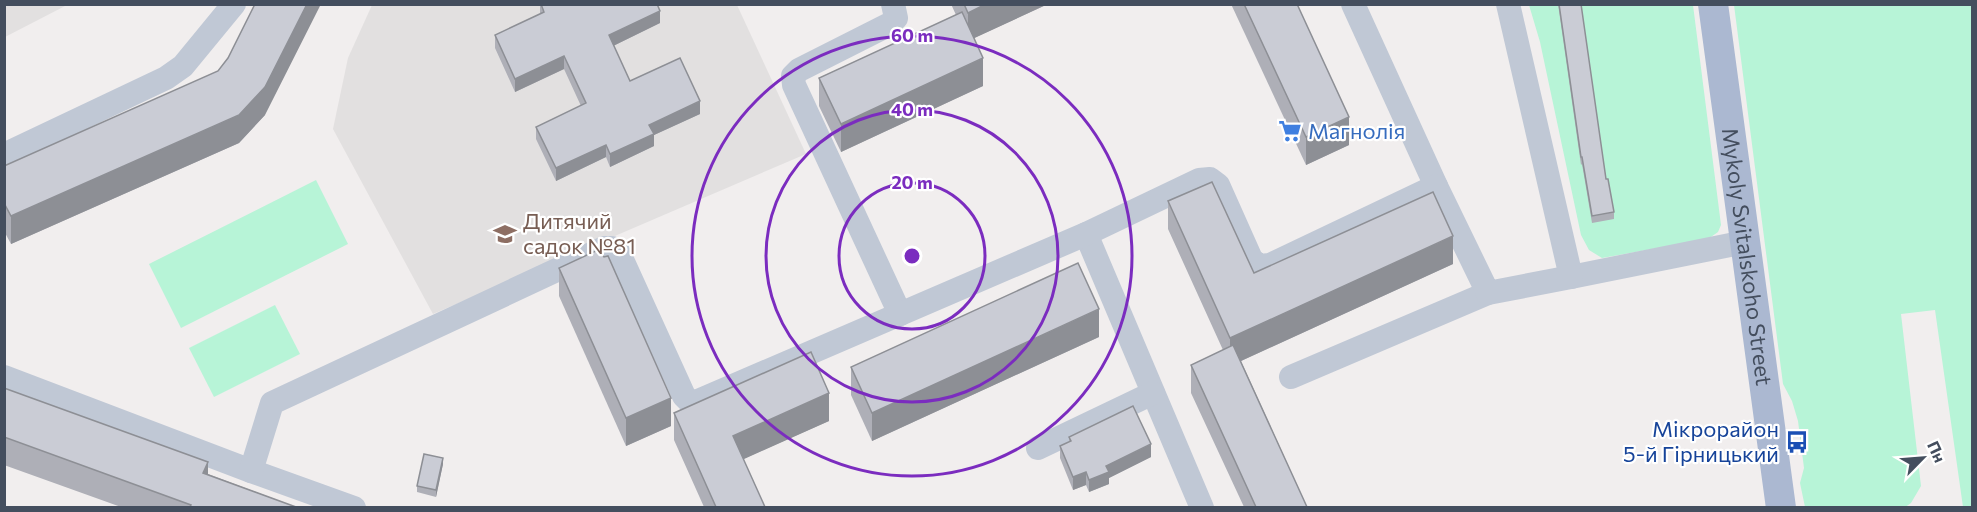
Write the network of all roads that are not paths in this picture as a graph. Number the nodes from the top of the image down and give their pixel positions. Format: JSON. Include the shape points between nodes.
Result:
{"nodes":[{"id":1,"x":234,"y":4,"type":"edge"},
{"id":2,"x":892,"y":4,"type":"edge"},
{"id":3,"x":1353,"y":4,"type":"edge"},
{"id":4,"x":1508,"y":4,"type":"edge"},
{"id":5,"x":1713,"y":4,"type":"edge"},
{"id":6,"x":4,"y":155,"type":"edge"},
{"id":7,"x":1436,"y":186,"type":"junction"},
{"id":8,"x":1086,"y":234,"type":"junction"},
{"id":9,"x":1746,"y":242,"type":"junction"},
{"id":10,"x":1571,"y":277,"type":"junction"},
{"id":11,"x":1488,"y":292,"type":"junction"},
{"id":12,"x":900,"y":314,"type":"junction"},
{"id":13,"x":5,"y":377,"type":"edge"},
{"id":14,"x":1291,"y":377,"type":"dead end"},
{"id":15,"x":1153,"y":393,"type":"junction"},
{"id":16,"x":1038,"y":448,"type":"dead end"},
{"id":17,"x":251,"y":471,"type":"junction"},
{"id":18,"x":354,"y":507,"type":"edge"},
{"id":19,"x":1202,"y":507,"type":"edge"},
{"id":20,"x":1781,"y":507,"type":"edge"}],
"edges":[{"from":1,"to":6,"type":"street","via":[[183,66],[166,78]]},
{"from":2,"to":12,"type":"street","via":[[896,18],[890,24],[799,70],[794,85]]},
{"from":3,"to":7,"type":"street"},
{"from":4,"to":10,"type":"street"},
{"from":5,"to":9,"type":"main road","name":"Mykoly Svitalskoho Street"},
{"from":7,"to":8,"type":"street","via":[[1270,265],[1258,266],[1251,259],[1218,185],[1210,179],[1199,180]]},
{"from":7,"to":11,"type":"street"},
{"from":8,"to":12,"type":"street"},
{"from":8,"to":15,"type":"street"},
{"from":9,"to":10,"type":"street"},
{"from":9,"to":20,"type":"main road","name":"Mykoly Svitalskoho Street"},
{"from":10,"to":11,"type":"street"},
{"from":11,"to":14,"type":"street"},
{"from":12,"to":17,"type":"street","via":[[690,402],[619,253],[604,248],[272,403]]},
{"from":13,"to":17,"type":"street"},
{"from":15,"to":16,"type":"street"},
{"from":15,"to":19,"type":"street"},
{"from":17,"to":18,"type":"street"}]}
